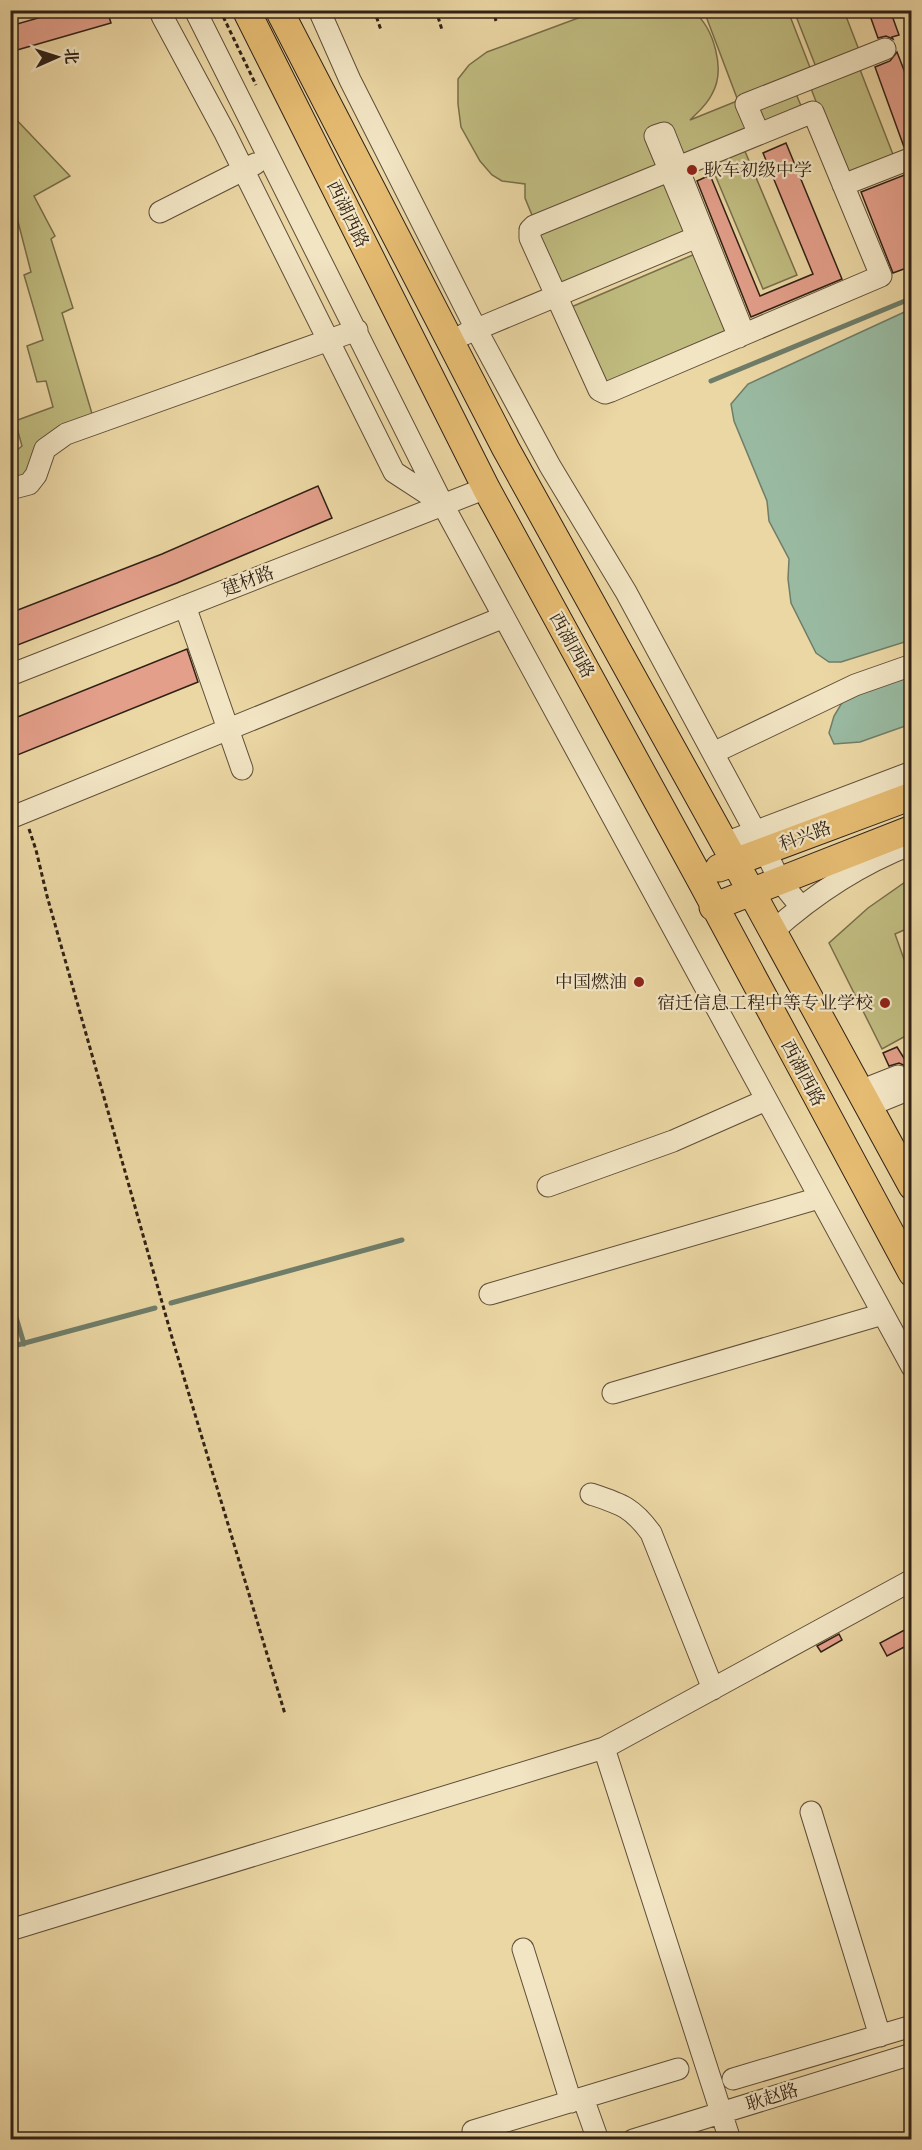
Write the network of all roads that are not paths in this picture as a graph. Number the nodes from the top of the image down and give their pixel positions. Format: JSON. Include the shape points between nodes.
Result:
{"nodes":[{"id":1,"x":195,"y":10,"type":"edge"},
{"id":2,"x":246,"y":10,"type":"edge"},
{"id":3,"x":279,"y":10,"type":"edge"},
{"id":4,"x":319,"y":10,"type":"edge"},
{"id":5,"x":162,"y":16,"type":"dead end"},
{"id":6,"x":885,"y":49,"type":"dead end"},
{"id":7,"x":800,"y":82,"type":"junction"},
{"id":8,"x":813,"y":112,"type":"junction"},
{"id":9,"x":250,"y":121,"type":"junction"},
{"id":10,"x":225,"y":133,"type":"junction"},
{"id":11,"x":759,"y":134,"type":"junction"},
{"id":12,"x":269,"y":157,"type":"junction"},
{"id":13,"x":912,"y":158,"type":"edge"},
{"id":14,"x":673,"y":169,"type":"junction"},
{"id":15,"x":242,"y":170,"type":"junction"},
{"id":16,"x":843,"y":185,"type":"junction"},
{"id":17,"x":160,"y":212,"type":"dead end"},
{"id":18,"x":701,"y":240,"type":"junction"},
{"id":19,"x":558,"y":300,"type":"junction"},
{"id":20,"x":357,"y":330,"type":"junction"},
{"id":21,"x":479,"y":333,"type":"junction"},
{"id":22,"x":741,"y":336,"type":"junction"},
{"id":23,"x":326,"y":341,"type":"junction"},
{"id":24,"x":452,"y":344,"type":"junction"},
{"id":25,"x":486,"y":488,"type":"junction"},
{"id":26,"x":10,"y":489,"type":"edge"},
{"id":27,"x":443,"y":505,"type":"junction"},
{"id":28,"x":186,"y":606,"type":"junction"},
{"id":29,"x":504,"y":617,"type":"junction"},
{"id":30,"x":912,"y":665,"type":"edge"},
{"id":31,"x":10,"y":675,"type":"edge"},
{"id":32,"x":228,"y":729,"type":"junction"},
{"id":33,"x":713,"y":753,"type":"junction"},
{"id":34,"x":242,"y":769,"type":"dead end"},
{"id":35,"x":912,"y":772,"type":"edge"},
{"id":36,"x":912,"y":796,"type":"edge"},
{"id":37,"x":17,"y":816,"type":"edge"},
{"id":38,"x":912,"y":829,"type":"edge"},
{"id":39,"x":760,"y":841,"type":"junction"},
{"id":40,"x":912,"y":844,"type":"edge"},
{"id":41,"x":730,"y":852,"type":"junction"},
{"id":42,"x":699,"y":877,"type":"junction"},
{"id":43,"x":780,"y":881,"type":"junction"},
{"id":44,"x":751,"y":892,"type":"junction"},
{"id":45,"x":713,"y":907,"type":"junction"},
{"id":46,"x":801,"y":907,"type":"junction"},
{"id":47,"x":772,"y":932,"type":"junction"},
{"id":48,"x":902,"y":1084,"type":"dead end"},
{"id":49,"x":864,"y":1099,"type":"junction"},
{"id":50,"x":766,"y":1100,"type":"junction"},
{"id":51,"x":548,"y":1186,"type":"dead end"},
{"id":52,"x":912,"y":1186,"type":"edge"},
{"id":53,"x":819,"y":1198,"type":"junction"},
{"id":54,"x":912,"y":1273,"type":"edge"},
{"id":55,"x":490,"y":1294,"type":"dead end"},
{"id":56,"x":883,"y":1314,"type":"junction"},
{"id":57,"x":912,"y":1367,"type":"edge"},
{"id":58,"x":613,"y":1393,"type":"dead end"},
{"id":59,"x":591,"y":1494,"type":"dead end"},
{"id":60,"x":912,"y":1580,"type":"edge"},
{"id":61,"x":713,"y":1689,"type":"junction"},
{"id":62,"x":604,"y":1748,"type":"junction"},
{"id":63,"x":812,"y":1812,"type":"dead end"},
{"id":64,"x":10,"y":1930,"type":"edge"},
{"id":65,"x":523,"y":1949,"type":"dead end"},
{"id":66,"x":907,"y":2028,"type":"edge"},
{"id":67,"x":880,"y":2036,"type":"junction"},
{"id":68,"x":912,"y":2054,"type":"edge"},
{"id":69,"x":678,"y":2070,"type":"dead end"},
{"id":70,"x":732,"y":2079,"type":"dead end"},
{"id":71,"x":577,"y":2100,"type":"junction"},
{"id":72,"x":720,"y":2113,"type":"junction"},
{"id":73,"x":472,"y":2131,"type":"dead end"},
{"id":74,"x":598,"y":2139,"type":"edge"},
{"id":75,"x":633,"y":2139,"type":"edge"},
{"id":76,"x":730,"y":2139,"type":"edge"}],
"edges":[{"from":1,"to":9,"type":"street"},
{"from":2,"to":25,"type":"main road","name":"西湖西路"},
{"from":3,"to":24,"type":"main road","name":"西湖西路"},
{"from":4,"to":21,"type":"street","via":[[350,80]]},
{"from":5,"to":10,"type":"street"},
{"from":6,"to":7,"type":"street"},
{"from":7,"to":8,"type":"street"},
{"from":7,"to":11,"type":"street","via":[[746,104]]},
{"from":8,"to":11,"type":"street"},
{"from":8,"to":16,"type":"street"},
{"from":9,"to":10,"type":"street"},
{"from":9,"to":12,"type":"street"},
{"from":10,"to":15,"type":"street"},
{"from":11,"to":14,"type":"street"},
{"from":12,"to":15,"type":"street"},
{"from":12,"to":20,"type":"street"},
{"from":13,"to":16,"type":"street"},
{"from":14,"to":18,"type":"street"},
{"from":14,"to":19,"type":"street","via":[[530,230]]},
{"from":15,"to":17,"type":"street"},
{"from":15,"to":23,"type":"street"},
{"from":16,"to":22,"type":"street","via":[[881,276]]},
{"from":18,"to":19,"type":"street"},
{"from":18,"to":22,"type":"street"},
{"from":19,"to":21,"type":"street"},
{"from":19,"to":22,"type":"street","via":[[599,390],[604,393]]},
{"from":20,"to":23,"type":"street"},
{"from":20,"to":27,"type":"street"},
{"from":21,"to":24,"type":"street"},
{"from":21,"to":33,"type":"street"},
{"from":23,"to":26,"type":"street","via":[[66,434],[45,449],[29,484]]},
{"from":23,"to":27,"type":"street","via":[[394,472]]},
{"from":24,"to":41,"type":"main road","name":"西湖西路","via":[[506,449]]},
{"from":25,"to":27,"type":"street","name":"建材路"},
{"from":25,"to":42,"type":"main road","name":"西湖西路"},
{"from":27,"to":28,"type":"street","name":"建材路"},
{"from":27,"to":29,"type":"street"},
{"from":28,"to":31,"type":"street","name":"建材路"},
{"from":28,"to":32,"type":"street"},
{"from":29,"to":32,"type":"street"},
{"from":29,"to":50,"type":"street"},
{"from":30,"to":33,"type":"street","via":[[855,685]]},
{"from":32,"to":34,"type":"street"},
{"from":32,"to":37,"type":"street"},
{"from":33,"to":39,"type":"street"},
{"from":35,"to":39,"type":"street"},
{"from":36,"to":39,"type":"main road","name":"科兴路"},
{"from":38,"to":43,"type":"main road","name":"科兴路"},
{"from":39,"to":41,"type":"main road","name":"科兴路"},
{"from":39,"to":43,"type":"street"},
{"from":40,"to":46,"type":"street","via":[[856,870]]},
{"from":41,"to":42,"type":"main road","name":"科兴路"},
{"from":41,"to":44,"type":"main road","name":"西湖西路"},
{"from":42,"to":45,"type":"main road","name":"西湖西路"},
{"from":43,"to":44,"type":"main road","name":"科兴路"},
{"from":43,"to":46,"type":"street"},
{"from":44,"to":45,"type":"main road","name":"科兴路"},
{"from":44,"to":47,"type":"main road","name":"西湖西路"},
{"from":45,"to":54,"type":"main road","name":"西湖西路"},
{"from":46,"to":47,"type":"street"},
{"from":47,"to":49,"type":"main road","name":"西湖西路"},
{"from":48,"to":49,"type":"street"},
{"from":49,"to":52,"type":"main road","name":"西湖西路"},
{"from":50,"to":51,"type":"street","via":[[673,1141]]},
{"from":50,"to":53,"type":"street"},
{"from":53,"to":55,"type":"street"},
{"from":53,"to":56,"type":"street"},
{"from":56,"to":57,"type":"street"},
{"from":56,"to":58,"type":"street"},
{"from":59,"to":61,"type":"street","via":[[622,1504],[651,1533]]},
{"from":60,"to":61,"type":"street"},
{"from":61,"to":62,"type":"street"},
{"from":62,"to":64,"type":"street"},
{"from":62,"to":72,"type":"street"},
{"from":63,"to":67,"type":"street"},
{"from":65,"to":71,"type":"street"},
{"from":66,"to":67,"type":"street"},
{"from":66,"to":68,"type":"street"},
{"from":67,"to":70,"type":"street"},
{"from":68,"to":72,"type":"street","name":"耿赵路"},
{"from":69,"to":71,"type":"street"},
{"from":71,"to":73,"type":"street"},
{"from":71,"to":74,"type":"street"},
{"from":72,"to":75,"type":"street","name":"耿赵路"},
{"from":72,"to":76,"type":"street"}]}
